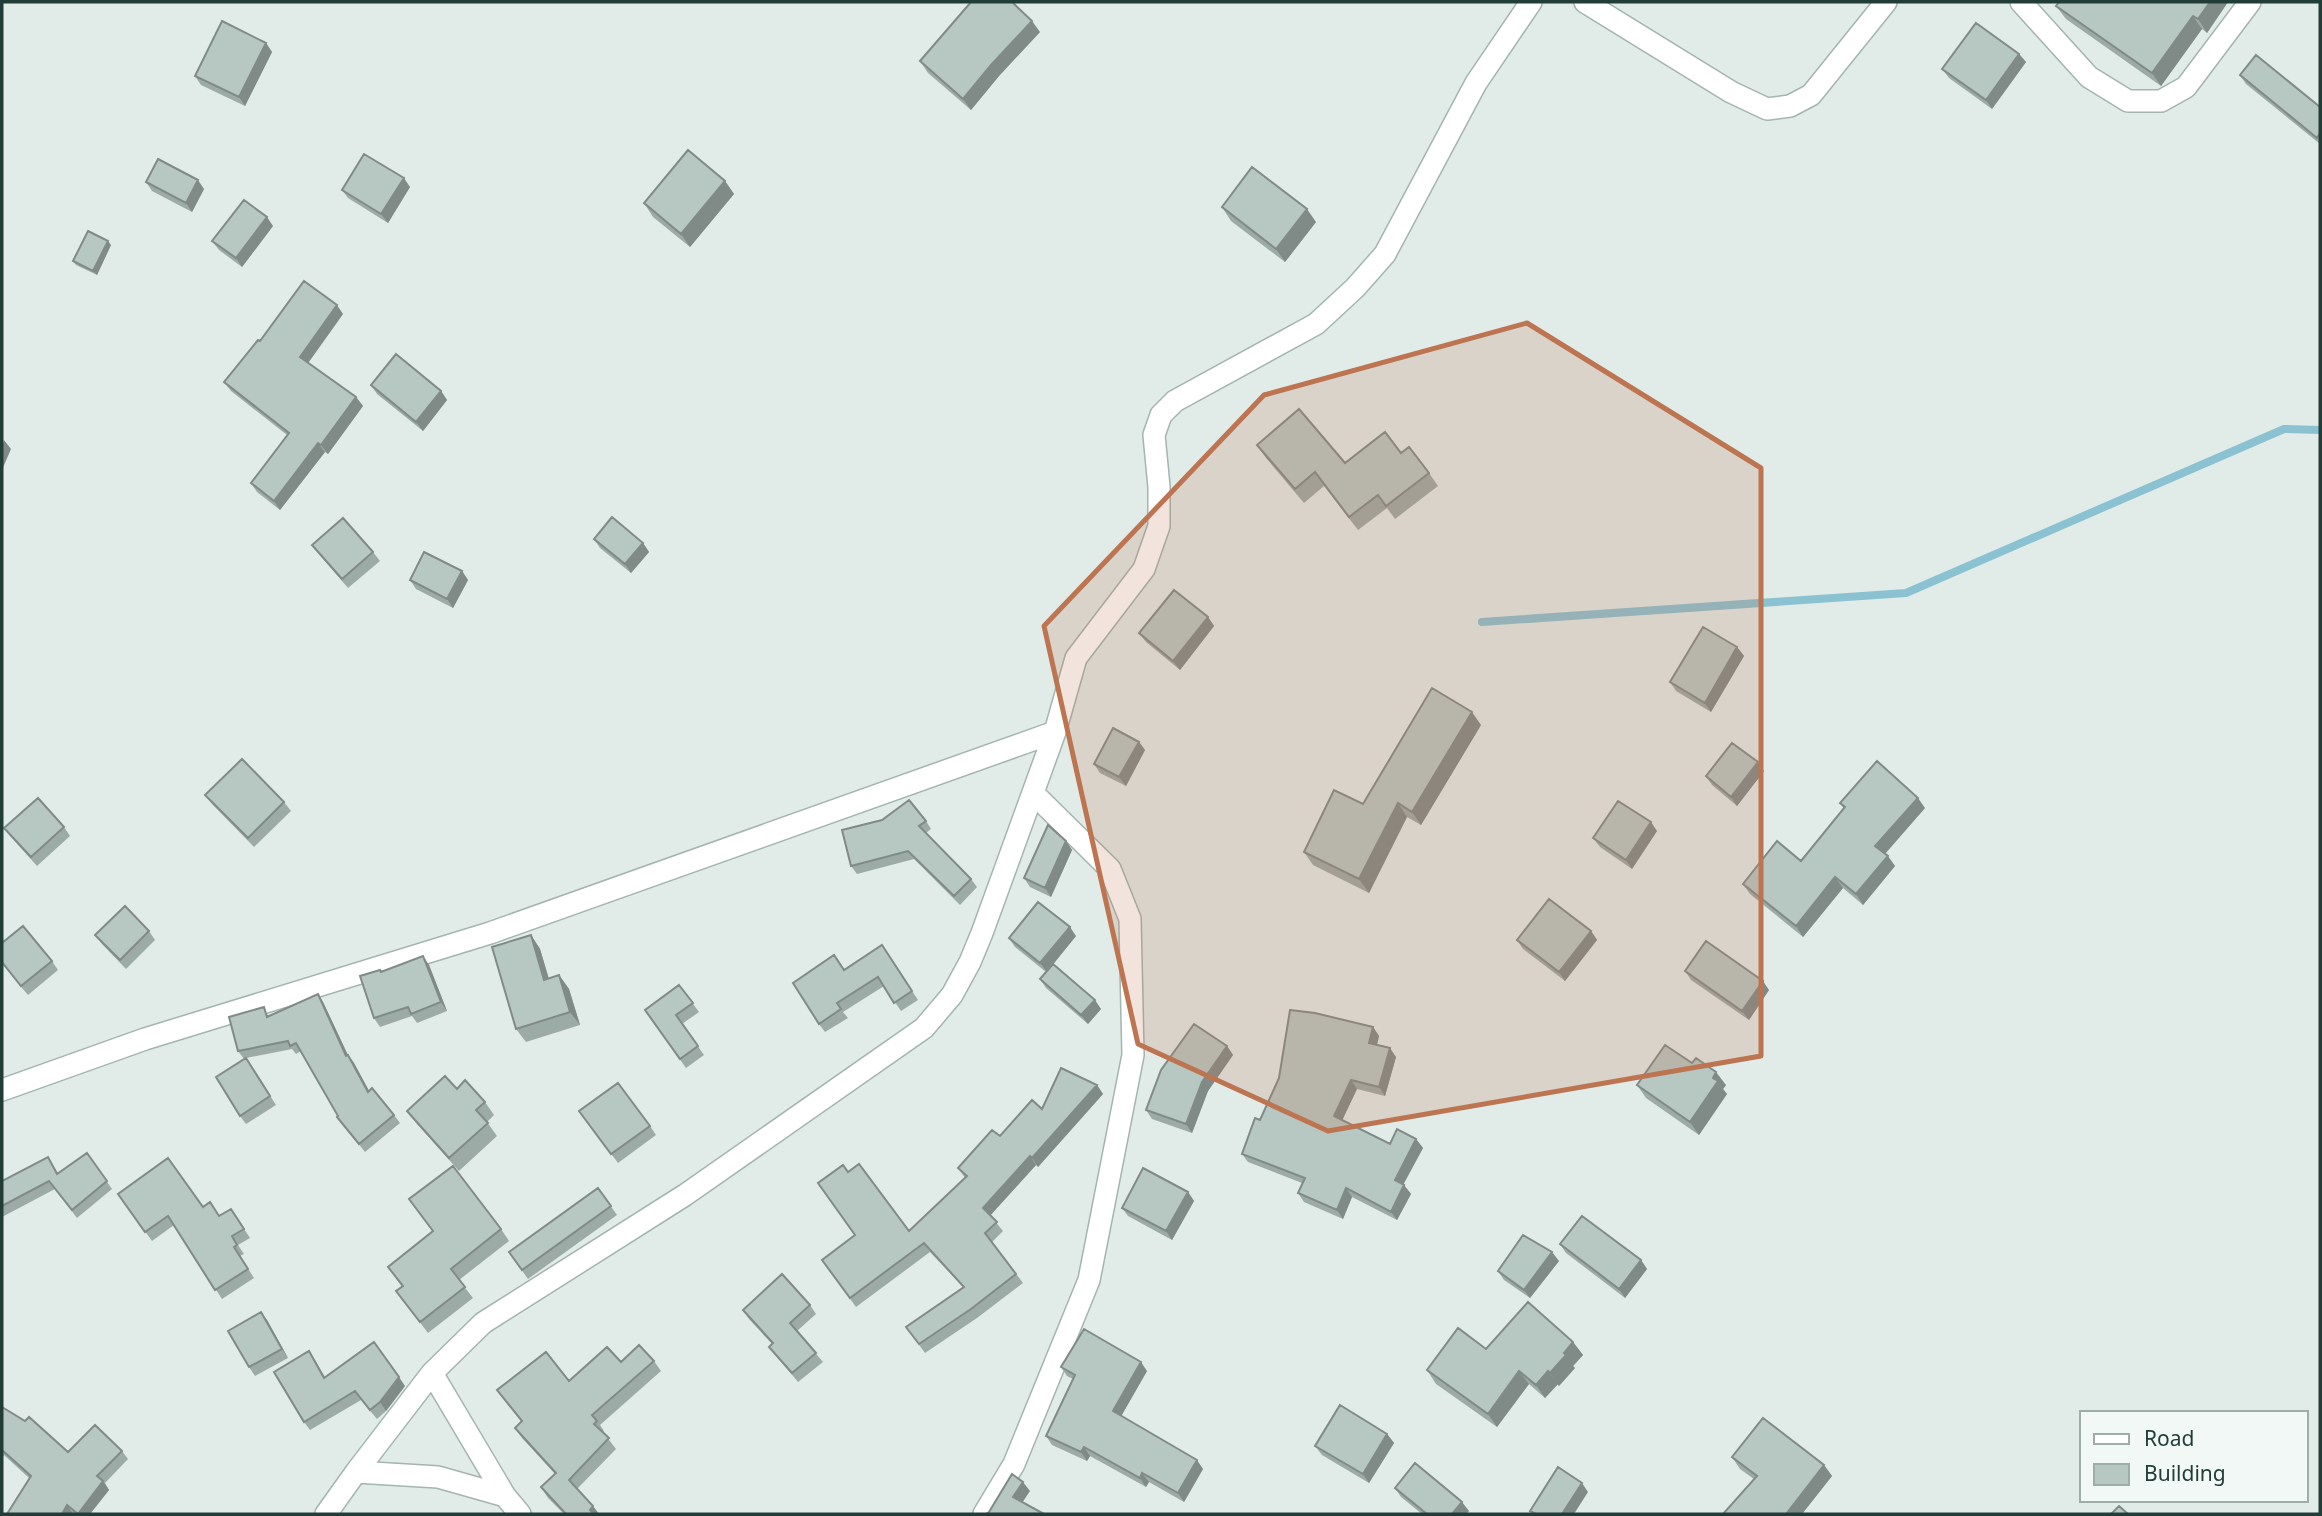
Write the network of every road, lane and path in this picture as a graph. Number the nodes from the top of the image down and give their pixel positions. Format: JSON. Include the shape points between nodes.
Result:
{"nodes":[{"id":1,"x":1531,"y":2,"type":"edge"},
{"id":2,"x":1585,"y":2,"type":"edge"},
{"id":3,"x":1886,"y":2,"type":"edge"},
{"id":4,"x":2021,"y":2,"type":"edge"},
{"id":5,"x":2249,"y":2,"type":"edge"},
{"id":6,"x":1055,"y":732,"type":"junction"},
{"id":7,"x":1032,"y":793,"type":"junction"},
{"id":8,"x":2,"y":1090,"type":"edge"},
{"id":9,"x":432,"y":1373,"type":"junction"},
{"id":10,"x":356,"y":1472,"type":"junction"},
{"id":11,"x":505,"y":1496,"type":"junction"},
{"id":12,"x":326,"y":1514,"type":"edge"},
{"id":13,"x":520,"y":1514,"type":"edge"},
{"id":14,"x":984,"y":1514,"type":"edge"}],
"edges":[{"from":1,"to":6,"type":"street","via":[[1476,83],[1385,254],[1355,288],[1316,324],[1175,401],[1161,415],[1154,435],[1159,487],[1158,526],[1152,547],[1144,569],[1076,658]]},
{"from":2,"to":3,"type":"street","via":[[1731,92],[1767,108],[1790,106],[1811,95]]},
{"from":4,"to":5,"type":"street","via":[[2089,77],[2128,101],[2161,101],[2186,87]]},
{"from":6,"to":7,"type":"street"},
{"from":6,"to":8,"type":"street","via":[[490,933],[145,1039]]},
{"from":7,"to":9,"type":"street","via":[[970,962],[952,995],[924,1028],[685,1195],[483,1322]]},
{"from":7,"to":14,"type":"street","via":[[1110,869],[1130,919],[1133,1055],[1089,1280],[1014,1464]]},
{"from":9,"to":10,"type":"street"},
{"from":9,"to":11,"type":"street"},
{"from":10,"to":11,"type":"street","via":[[438,1476]]},
{"from":10,"to":12,"type":"street"},
{"from":11,"to":13,"type":"street"}]}
